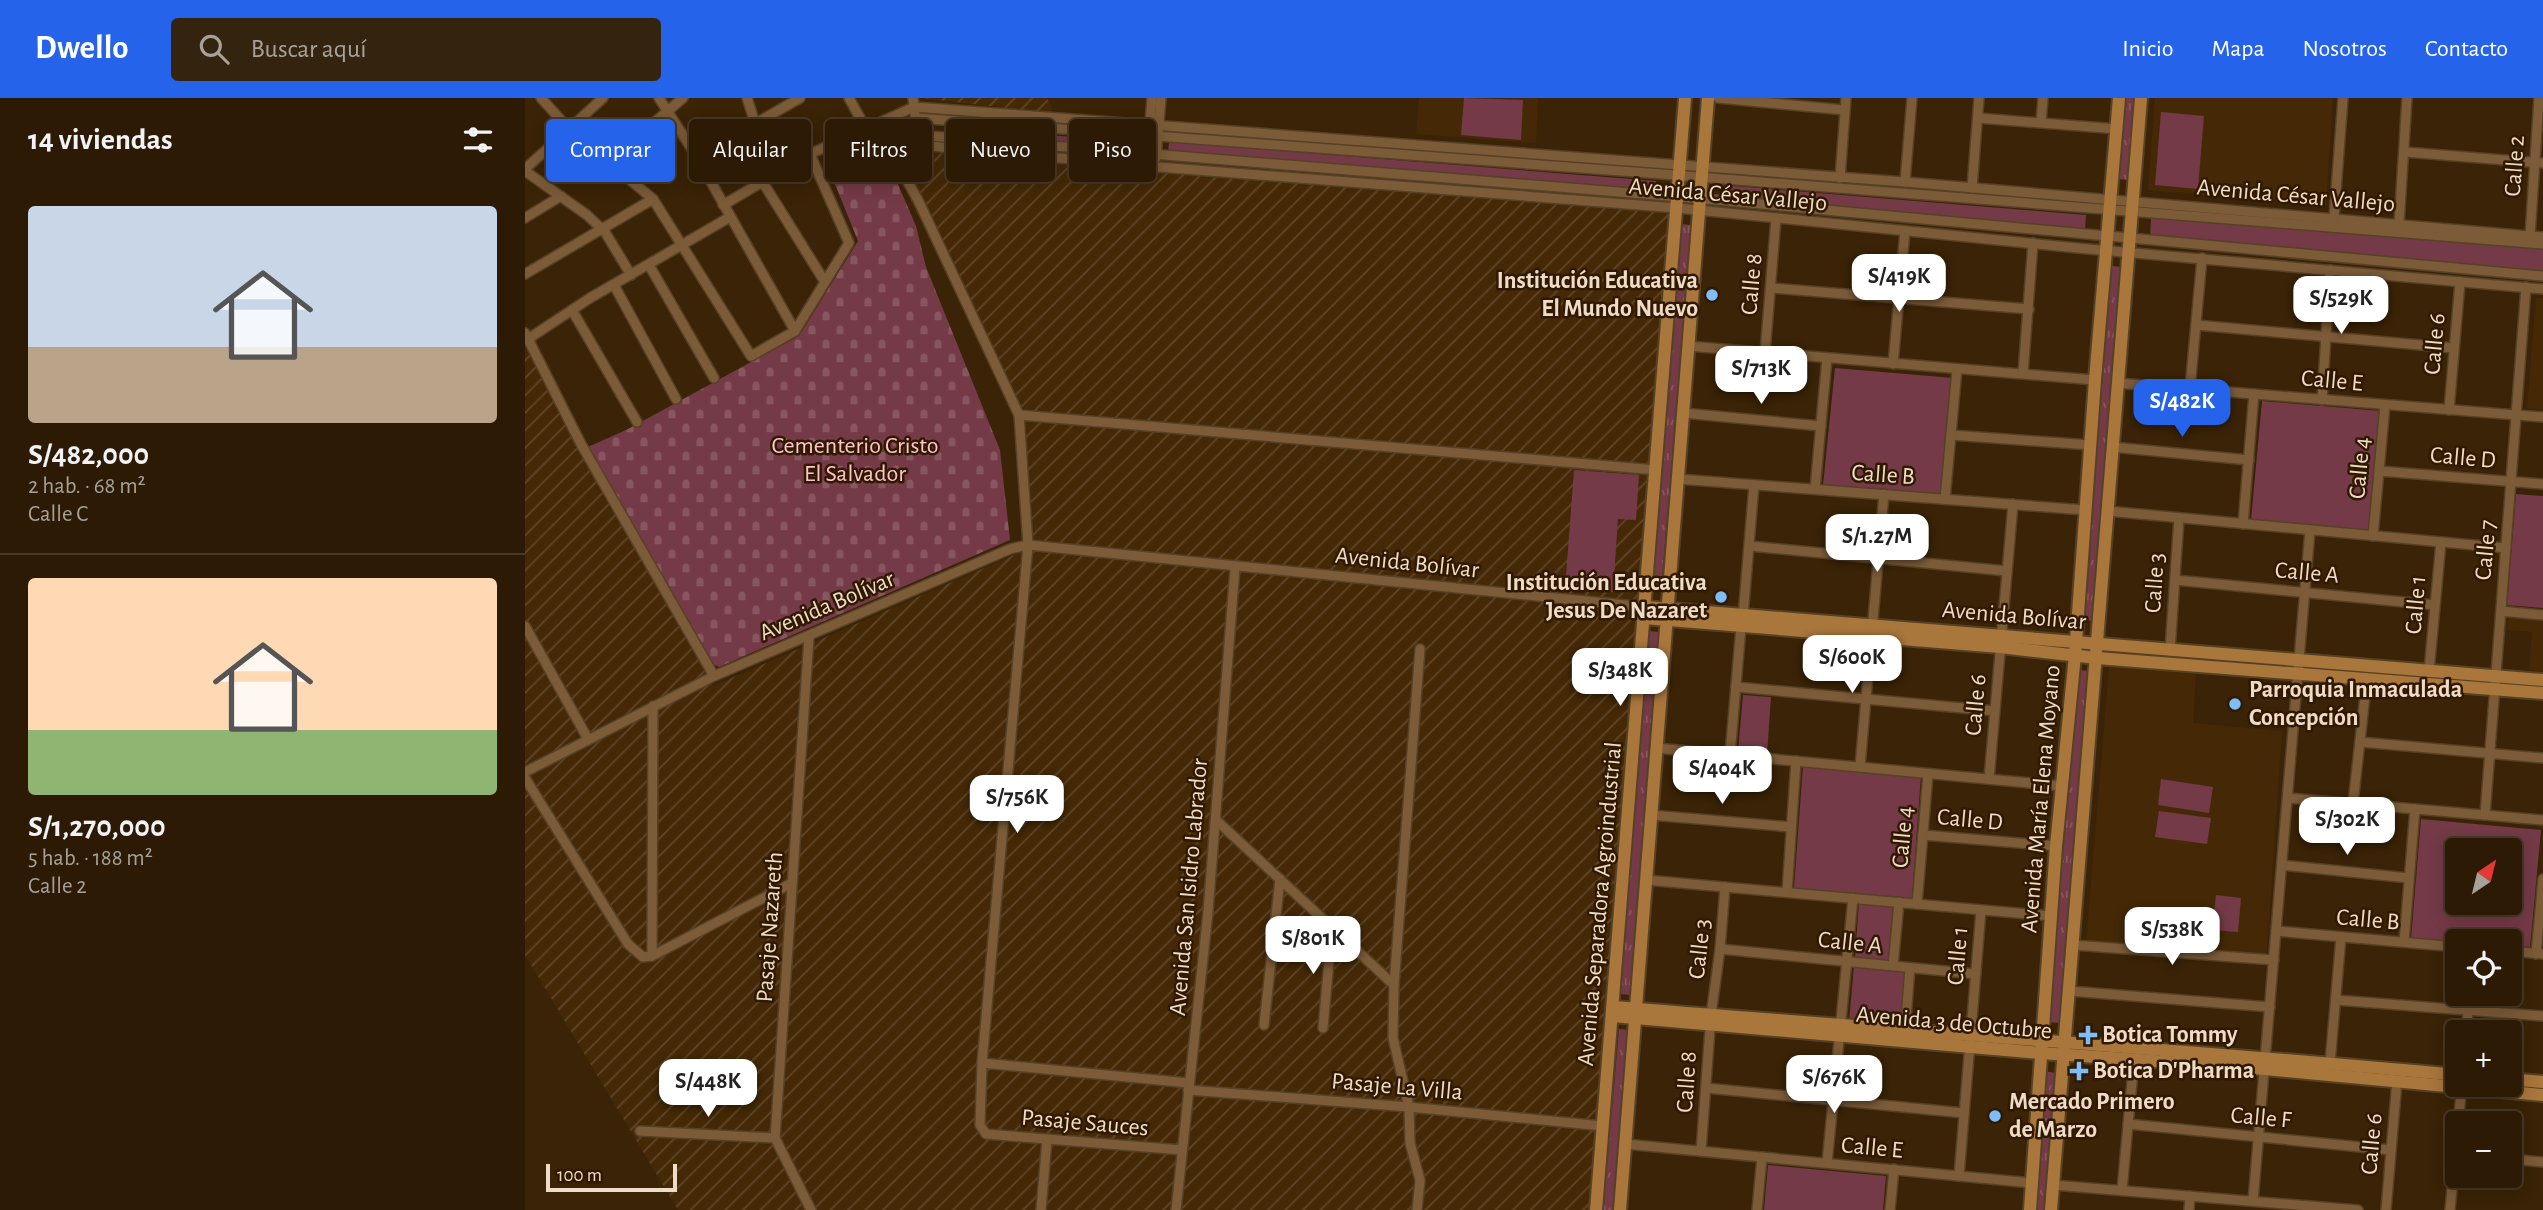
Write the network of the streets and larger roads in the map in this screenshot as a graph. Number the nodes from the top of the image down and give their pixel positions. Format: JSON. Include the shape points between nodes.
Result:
{"nodes":[{"id":1,"x":541,"y":98,"type":"edge"},
{"id":2,"x":603,"y":98,"type":"edge"},
{"id":3,"x":659,"y":98,"type":"edge"},
{"id":4,"x":683,"y":98,"type":"edge"},
{"id":5,"x":747,"y":98,"type":"edge"},
{"id":6,"x":849,"y":98,"type":"edge"},
{"id":7,"x":1685,"y":98,"type":"edge"},
{"id":8,"x":1708,"y":98,"type":"edge"},
{"id":9,"x":1718,"y":98,"type":"edge"},
{"id":10,"x":1846,"y":98,"type":"edge"},
{"id":11,"x":1912,"y":98,"type":"edge"},
{"id":12,"x":1979,"y":98,"type":"edge"},
{"id":13,"x":2043,"y":98,"type":"edge"},
{"id":14,"x":2119,"y":98,"type":"edge"},
{"id":15,"x":2141,"y":98,"type":"edge"},
{"id":16,"x":2343,"y":98,"type":"edge"},
{"id":17,"x":2407,"y":98,"type":"edge"},
{"id":18,"x":2539,"y":98,"type":"edge"},
{"id":19,"x":796,"y":99,"type":"edge"},
{"id":20,"x":1156,"y":99,"type":"edge"},
{"id":21,"x":1782,"y":101,"type":"edge"},
{"id":22,"x":913,"y":103,"type":"edge"},
{"id":23,"x":669,"y":110,"type":"junction"},
{"id":24,"x":1845,"y":110,"type":"junction"},
{"id":25,"x":915,"y":118,"type":"joint"},
{"id":26,"x":1978,"y":118,"type":"junction"},
{"id":27,"x":560,"y":119,"type":"edge"},
{"id":28,"x":580,"y":119,"type":"edge"},
{"id":29,"x":658,"y":119,"type":"edge"},
{"id":30,"x":753,"y":119,"type":"edge"},
{"id":31,"x":763,"y":119,"type":"edge"},
{"id":32,"x":861,"y":119,"type":"edge"},
{"id":33,"x":885,"y":119,"type":"edge"},
{"id":34,"x":1155,"y":119,"type":"edge"},
{"id":35,"x":1069,"y":121,"type":"edge"},
{"id":36,"x":2041,"y":122,"type":"junction"},
{"id":37,"x":1069,"y":126,"type":"edge"},
{"id":38,"x":2118,"y":129,"type":"junction"},
{"id":39,"x":1156,"y":131,"type":"edge"},
{"id":40,"x":932,"y":141,"type":"edge"},
{"id":41,"x":932,"y":142,"type":"edge"},
{"id":42,"x":689,"y":144,"type":"edge"},
{"id":43,"x":546,"y":150,"type":"edge"},
{"id":44,"x":1069,"y":150,"type":"edge"},
{"id":45,"x":2405,"y":152,"type":"junction"},
{"id":46,"x":1156,"y":155,"type":"edge"},
{"id":47,"x":811,"y":156,"type":"edge"},
{"id":48,"x":1069,"y":157,"type":"edge"},
{"id":49,"x":2539,"y":162,"type":"edge"},
{"id":50,"x":1156,"y":167,"type":"edge"},
{"id":51,"x":525,"y":170,"type":"edge"},
{"id":52,"x":1680,"y":170,"type":"junction"},
{"id":53,"x":1701,"y":172,"type":"junction"},
{"id":54,"x":1840,"y":178,"type":"junction"},
{"id":55,"x":632,"y":182,"type":"edge"},
{"id":56,"x":711,"y":182,"type":"edge"},
{"id":57,"x":760,"y":182,"type":"edge"},
{"id":58,"x":763,"y":182,"type":"edge"},
{"id":59,"x":908,"y":182,"type":"edge"},
{"id":60,"x":1905,"y":182,"type":"junction"},
{"id":61,"x":1972,"y":188,"type":"junction"},
{"id":62,"x":561,"y":196,"type":"junction"},
{"id":63,"x":653,"y":199,"type":"junction"},
{"id":64,"x":1677,"y":203,"type":"junction"},
{"id":65,"x":2111,"y":204,"type":"junction"},
{"id":66,"x":723,"y":205,"type":"junction"},
{"id":67,"x":1699,"y":205,"type":"junction"},
{"id":68,"x":2131,"y":206,"type":"junction"},
{"id":69,"x":730,"y":217,"type":"junction"},
{"id":70,"x":525,"y":218,"type":"edge"},
{"id":71,"x":1776,"y":218,"type":"junction"},
{"id":72,"x":2335,"y":218,"type":"junction"},
{"id":73,"x":2399,"y":224,"type":"junction"},
{"id":74,"x":602,"y":229,"type":"junction"},
{"id":75,"x":1905,"y":231,"type":"junction"},
{"id":76,"x":2107,"y":235,"type":"junction"},
{"id":77,"x":2530,"y":236,"type":"junction"},
{"id":78,"x":2129,"y":237,"type":"junction"},
{"id":79,"x":2543,"y":237,"type":"edge"},
{"id":80,"x":2033,"y":243,"type":"junction"},
{"id":81,"x":2543,"y":244,"type":"edge"},
{"id":82,"x":682,"y":246,"type":"junction"},
{"id":83,"x":2105,"y":250,"type":"junction"},
{"id":84,"x":2128,"y":252,"type":"junction"},
{"id":85,"x":2201,"y":258,"type":"junction"},
{"id":86,"x":649,"y":265,"type":"junction"},
{"id":87,"x":2330,"y":270,"type":"junction"},
{"id":88,"x":525,"y":274,"type":"edge"},
{"id":89,"x":631,"y":275,"type":"junction"},
{"id":90,"x":2543,"y":276,"type":"edge"},
{"id":91,"x":825,"y":282,"type":"junction"},
{"id":92,"x":2460,"y":282,"type":"junction"},
{"id":93,"x":614,"y":285,"type":"junction"},
{"id":94,"x":2526,"y":287,"type":"junction"},
{"id":95,"x":1771,"y":288,"type":"junction"},
{"id":96,"x":2543,"y":289,"type":"edge"},
{"id":97,"x":1899,"y":299,"type":"junction"},
{"id":98,"x":2029,"y":309,"type":"junction"},
{"id":99,"x":572,"y":310,"type":"junction"},
{"id":100,"x":2196,"y":325,"type":"junction"},
{"id":101,"x":795,"y":331,"type":"junction"},
{"id":102,"x":526,"y":336,"type":"edge"},
{"id":103,"x":2326,"y":337,"type":"junction"},
{"id":104,"x":1688,"y":345,"type":"junction"},
{"id":105,"x":2454,"y":348,"type":"junction"},
{"id":106,"x":1765,"y":353,"type":"junction"},
{"id":107,"x":1827,"y":358,"type":"junction"},
{"id":108,"x":1893,"y":364,"type":"junction"},
{"id":109,"x":1957,"y":369,"type":"junction"},
{"id":110,"x":2023,"y":373,"type":"junction"},
{"id":111,"x":714,"y":378,"type":"dead end"},
{"id":112,"x":2095,"y":380,"type":"junction"},
{"id":113,"x":2117,"y":383,"type":"junction"},
{"id":114,"x":2190,"y":388,"type":"junction"},
{"id":115,"x":2255,"y":394,"type":"junction"},
{"id":116,"x":676,"y":399,"type":"dead end"},
{"id":117,"x":2322,"y":400,"type":"junction"},
{"id":118,"x":2385,"y":405,"type":"junction"},
{"id":119,"x":2449,"y":410,"type":"junction"},
{"id":120,"x":1683,"y":413,"type":"junction"},
{"id":121,"x":1019,"y":415,"type":"junction"},
{"id":122,"x":2516,"y":415,"type":"junction"},
{"id":123,"x":2543,"y":417,"type":"edge"},
{"id":124,"x":637,"y":422,"type":"dead end"},
{"id":125,"x":1821,"y":426,"type":"junction"},
{"id":126,"x":1951,"y":435,"type":"junction"},
{"id":127,"x":2091,"y":445,"type":"junction"},
{"id":128,"x":2112,"y":447,"type":"junction"},
{"id":129,"x":2249,"y":460,"type":"junction"},
{"id":130,"x":1656,"y":470,"type":"junction"},
{"id":131,"x":2379,"y":471,"type":"junction"},
{"id":132,"x":1678,"y":479,"type":"junction"},
{"id":133,"x":2511,"y":482,"type":"junction"},
{"id":134,"x":2543,"y":484,"type":"edge"},
{"id":135,"x":1754,"y":485,"type":"junction"},
{"id":136,"x":1815,"y":489,"type":"junction"},
{"id":137,"x":1884,"y":494,"type":"junction"},
{"id":138,"x":1945,"y":499,"type":"junction"},
{"id":139,"x":2013,"y":504,"type":"junction"},
{"id":140,"x":2085,"y":510,"type":"junction"},
{"id":141,"x":2107,"y":511,"type":"junction"},
{"id":142,"x":2179,"y":518,"type":"junction"},
{"id":143,"x":2243,"y":524,"type":"junction"},
{"id":144,"x":2310,"y":530,"type":"junction"},
{"id":145,"x":2373,"y":536,"type":"junction"},
{"id":146,"x":2441,"y":542,"type":"junction"},
{"id":147,"x":1028,"y":545,"type":"junction"},
{"id":148,"x":1749,"y":547,"type":"junction"},
{"id":149,"x":2506,"y":548,"type":"junction"},
{"id":150,"x":1878,"y":559,"type":"junction"},
{"id":151,"x":1235,"y":568,"type":"junction"},
{"id":152,"x":2007,"y":571,"type":"junction"},
{"id":153,"x":2175,"y":580,"type":"junction"},
{"id":154,"x":2305,"y":592,"type":"junction"},
{"id":155,"x":2435,"y":605,"type":"junction"},
{"id":156,"x":2501,"y":611,"type":"junction"},
{"id":157,"x":1644,"y":613,"type":"junction"},
{"id":158,"x":1667,"y":615,"type":"junction"},
{"id":159,"x":2543,"y":615,"type":"edge"},
{"id":160,"x":1742,"y":621,"type":"junction"},
{"id":161,"x":525,"y":626,"type":"edge"},
{"id":162,"x":1873,"y":630,"type":"junction"},
{"id":163,"x":809,"y":637,"type":"junction"},
{"id":164,"x":2001,"y":641,"type":"junction"},
{"id":165,"x":1420,"y":649,"type":"dead end"},
{"id":166,"x":2076,"y":649,"type":"junction"},
{"id":167,"x":2169,"y":650,"type":"junction"},
{"id":168,"x":2097,"y":651,"type":"junction"},
{"id":169,"x":2299,"y":666,"type":"junction"},
{"id":170,"x":2429,"y":671,"type":"junction"},
{"id":171,"x":714,"y":676,"type":"junction"},
{"id":172,"x":2367,"y":678,"type":"junction"},
{"id":173,"x":2543,"y":680,"type":"edge"},
{"id":174,"x":2495,"y":683,"type":"junction"},
{"id":175,"x":1736,"y":687,"type":"junction"},
{"id":176,"x":2543,"y":693,"type":"edge"},
{"id":177,"x":1866,"y":699,"type":"junction"},
{"id":178,"x":653,"y":706,"type":"junction"},
{"id":179,"x":1995,"y":711,"type":"junction"},
{"id":180,"x":587,"y":739,"type":"junction"},
{"id":181,"x":2360,"y":742,"type":"junction"},
{"id":182,"x":1656,"y":748,"type":"junction"},
{"id":183,"x":2489,"y":754,"type":"junction"},
{"id":184,"x":1730,"y":755,"type":"junction"},
{"id":185,"x":2543,"y":758,"type":"edge"},
{"id":186,"x":1796,"y":761,"type":"junction"},
{"id":187,"x":1860,"y":767,"type":"junction"},
{"id":188,"x":525,"y":772,"type":"edge"},
{"id":189,"x":1928,"y":774,"type":"junction"},
{"id":190,"x":525,"y":778,"type":"edge"},
{"id":191,"x":1989,"y":779,"type":"junction"},
{"id":192,"x":2062,"y":786,"type":"junction"},
{"id":193,"x":2288,"y":798,"type":"junction"},
{"id":194,"x":2353,"y":803,"type":"junction"},
{"id":195,"x":2415,"y":809,"type":"junction"},
{"id":196,"x":1651,"y":815,"type":"junction"},
{"id":197,"x":2485,"y":815,"type":"junction"},
{"id":198,"x":1216,"y":820,"type":"junction"},
{"id":199,"x":2543,"y":820,"type":"edge"},
{"id":200,"x":1791,"y":827,"type":"junction"},
{"id":201,"x":1923,"y":835,"type":"junction"},
{"id":202,"x":2056,"y":846,"type":"junction"},
{"id":203,"x":2282,"y":865,"type":"junction"},
{"id":204,"x":2410,"y":878,"type":"junction"},
{"id":205,"x":2543,"y":878,"type":"edge"},
{"id":206,"x":1280,"y":879,"type":"junction"},
{"id":207,"x":1646,"y":880,"type":"junction"},
{"id":208,"x":792,"y":883,"type":"junction"},
{"id":209,"x":1725,"y":887,"type":"junction"},
{"id":210,"x":2542,"y":889,"type":"edge"},
{"id":211,"x":1787,"y":892,"type":"junction"},
{"id":212,"x":1853,"y":898,"type":"junction"},
{"id":213,"x":1899,"y":902,"type":"junction"},
{"id":214,"x":1917,"y":904,"type":"junction"},
{"id":215,"x":1981,"y":910,"type":"junction"},
{"id":216,"x":2051,"y":916,"type":"junction"},
{"id":217,"x":1332,"y":928,"type":"junction"},
{"id":218,"x":2276,"y":931,"type":"junction"},
{"id":219,"x":2341,"y":937,"type":"junction"},
{"id":220,"x":2404,"y":942,"type":"junction"},
{"id":221,"x":2073,"y":945,"type":"junction"},
{"id":222,"x":2445,"y":946,"type":"edge"},
{"id":223,"x":1720,"y":949,"type":"junction"},
{"id":224,"x":2539,"y":954,"type":"edge"},
{"id":225,"x":652,"y":956,"type":"junction"},
{"id":226,"x":2274,"y":960,"type":"junction"},
{"id":227,"x":1847,"y":961,"type":"junction"},
{"id":228,"x":1893,"y":966,"type":"junction"},
{"id":229,"x":1910,"y":968,"type":"junction"},
{"id":230,"x":1976,"y":974,"type":"junction"},
{"id":231,"x":1394,"y":985,"type":"junction"},
{"id":232,"x":2069,"y":991,"type":"junction"},
{"id":233,"x":2336,"y":1000,"type":"junction"},
{"id":234,"x":2468,"y":1006,"type":"edge"},
{"id":235,"x":2270,"y":1007,"type":"junction"},
{"id":236,"x":2468,"y":1010,"type":"junction"},
{"id":237,"x":1612,"y":1011,"type":"junction"},
{"id":238,"x":1635,"y":1013,"type":"junction"},
{"id":239,"x":2543,"y":1016,"type":"edge"},
{"id":240,"x":1711,"y":1019,"type":"junction"},
{"id":241,"x":2467,"y":1020,"type":"edge"},
{"id":242,"x":1264,"y":1025,"type":"dead end"},
{"id":243,"x":1323,"y":1028,"type":"dead end"},
{"id":244,"x":1840,"y":1030,"type":"junction"},
{"id":245,"x":1905,"y":1030,"type":"junction"},
{"id":246,"x":1970,"y":1042,"type":"junction"},
{"id":247,"x":2042,"y":1048,"type":"junction"},
{"id":248,"x":2064,"y":1049,"type":"junction"},
{"id":249,"x":2134,"y":1060,"type":"junction"},
{"id":250,"x":982,"y":1063,"type":"junction"},
{"id":251,"x":2265,"y":1063,"type":"junction"},
{"id":252,"x":2330,"y":1063,"type":"junction"},
{"id":253,"x":2445,"y":1073,"type":"edge"},
{"id":254,"x":2522,"y":1080,"type":"edge"},
{"id":255,"x":2397,"y":1082,"type":"junction"},
{"id":256,"x":2543,"y":1082,"type":"edge"},
{"id":257,"x":2445,"y":1085,"type":"edge"},
{"id":258,"x":1188,"y":1087,"type":"junction"},
{"id":259,"x":1706,"y":1088,"type":"junction"},
{"id":260,"x":2522,"y":1093,"type":"edge"},
{"id":261,"x":2543,"y":1095,"type":"edge"},
{"id":262,"x":1833,"y":1100,"type":"junction"},
{"id":263,"x":1409,"y":1107,"type":"junction"},
{"id":264,"x":1964,"y":1113,"type":"junction"},
{"id":265,"x":2128,"y":1125,"type":"junction"},
{"id":266,"x":1603,"y":1126,"type":"junction"},
{"id":267,"x":640,"y":1131,"type":"dead end"},
{"id":268,"x":2259,"y":1137,"type":"junction"},
{"id":269,"x":775,"y":1138,"type":"junction"},
{"id":270,"x":1047,"y":1140,"type":"junction"},
{"id":271,"x":1625,"y":1144,"type":"junction"},
{"id":272,"x":1182,"y":1150,"type":"junction"},
{"id":273,"x":2391,"y":1150,"type":"junction"},
{"id":274,"x":1701,"y":1151,"type":"junction"},
{"id":275,"x":1762,"y":1157,"type":"junction"},
{"id":276,"x":2522,"y":1161,"type":"edge"},
{"id":277,"x":1828,"y":1163,"type":"junction"},
{"id":278,"x":2543,"y":1163,"type":"edge"},
{"id":279,"x":1894,"y":1170,"type":"junction"},
{"id":280,"x":1959,"y":1176,"type":"junction"},
{"id":281,"x":2032,"y":1183,"type":"junction"},
{"id":282,"x":2053,"y":1185,"type":"junction"},
{"id":283,"x":2452,"y":1188,"type":"edge"},
{"id":284,"x":2122,"y":1190,"type":"junction"},
{"id":285,"x":2190,"y":1196,"type":"junction"},
{"id":286,"x":2253,"y":1201,"type":"junction"},
{"id":287,"x":2319,"y":1208,"type":"edge"},
{"id":288,"x":811,"y":1210,"type":"edge"},
{"id":289,"x":1041,"y":1210,"type":"edge"},
{"id":290,"x":1176,"y":1210,"type":"edge"},
{"id":291,"x":1417,"y":1210,"type":"edge"},
{"id":292,"x":1596,"y":1210,"type":"edge"},
{"id":293,"x":1620,"y":1210,"type":"edge"},
{"id":294,"x":1757,"y":1210,"type":"edge"},
{"id":295,"x":1890,"y":1210,"type":"edge"},
{"id":296,"x":2029,"y":1210,"type":"edge"},
{"id":297,"x":2051,"y":1210,"type":"edge"},
{"id":298,"x":2189,"y":1210,"type":"edge"},
{"id":299,"x":2358,"y":1210,"type":"edge"},
{"id":300,"x":2386,"y":1210,"type":"edge"},
{"id":301,"x":2450,"y":1210,"type":"edge"}],
"edges":[{"from":1,"to":27,"type":"street"},
{"from":2,"to":28,"type":"street"},
{"from":3,"to":23,"type":"street"},
{"from":4,"to":23,"type":"street"},
{"from":5,"to":30,"type":"street"},
{"from":6,"to":32,"type":"street"},
{"from":7,"to":52,"type":"street","name":"Avenida Separadora Agroindustrial"},
{"from":8,"to":53,"type":"street","name":"Avenida Separadora Agroindustrial"},
{"from":9,"to":21,"type":"street"},
{"from":10,"to":24,"type":"street"},
{"from":11,"to":60,"type":"street"},
{"from":12,"to":26,"type":"street"},
{"from":13,"to":36,"type":"street"},
{"from":14,"to":38,"type":"street","name":"Avenida María Elena Moyano"},
{"from":15,"to":68,"type":"street","name":"Avenida María Elena Moyano"},
{"from":16,"to":72,"type":"street"},
{"from":17,"to":45,"type":"street"},
{"from":18,"to":49,"type":"street","name":"Calle 2"},
{"from":19,"to":31,"type":"street"},
{"from":20,"to":34,"type":"street"},
{"from":21,"to":24,"type":"street"},
{"from":22,"to":25,"type":"street"},
{"from":22,"to":33,"type":"street"},
{"from":22,"to":35,"type":"street","name":"Avenida César Vallejo"},
{"from":23,"to":29,"type":"street"},
{"from":23,"to":42,"type":"street"},
{"from":24,"to":54,"type":"street"},
{"from":25,"to":37,"type":"street","name":"Avenida César Vallejo"},
{"from":26,"to":36,"type":"street"},
{"from":26,"to":61,"type":"street"},
{"from":36,"to":38,"type":"street"},
{"from":38,"to":65,"type":"street","name":"Avenida María Elena Moyano"},
{"from":39,"to":52,"type":"street","name":"Avenida César Vallejo"},
{"from":40,"to":44,"type":"street","name":"Avenida César Vallejo"},
{"from":41,"to":48,"type":"street","name":"Avenida César Vallejo"},
{"from":43,"to":51,"type":"street"},
{"from":45,"to":49,"type":"street"},
{"from":45,"to":73,"type":"street"},
{"from":46,"to":64,"type":"street","name":"Avenida César Vallejo"},
{"from":47,"to":91,"type":"street","via":[[849,243]]},
{"from":49,"to":77,"type":"street","name":"Calle 2"},
{"from":50,"to":64,"type":"street","name":"Avenida César Vallejo"},
{"from":51,"to":62,"type":"street"},
{"from":52,"to":53,"type":"street","name":"Avenida César Vallejo"},
{"from":52,"to":64,"type":"street","name":"Avenida Separadora Agroindustrial"},
{"from":53,"to":54,"type":"street","name":"Avenida César Vallejo"},
{"from":53,"to":65,"type":"street","name":"Avenida César Vallejo"},
{"from":53,"to":67,"type":"street","name":"Avenida Separadora Agroindustrial"},
{"from":54,"to":60,"type":"street","name":"Avenida César Vallejo"},
{"from":55,"to":63,"type":"street"},
{"from":56,"to":66,"type":"street"},
{"from":57,"to":66,"type":"street"},
{"from":58,"to":91,"type":"street"},
{"from":59,"to":121,"type":"street"},
{"from":60,"to":61,"type":"street","name":"Avenida César Vallejo"},
{"from":61,"to":65,"type":"street","name":"Avenida César Vallejo"},
{"from":62,"to":70,"type":"street"},
{"from":62,"to":74,"type":"street"},
{"from":63,"to":74,"type":"street"},
{"from":63,"to":82,"type":"street"},
{"from":64,"to":67,"type":"street","name":"Avenida César Vallejo"},
{"from":64,"to":130,"type":"street","name":"Avenida Separadora Agroindustrial"},
{"from":65,"to":68,"type":"street","name":"Avenida César Vallejo"},
{"from":65,"to":76,"type":"street","name":"Avenida María Elena Moyano"},
{"from":66,"to":69,"type":"street"},
{"from":67,"to":71,"type":"street","name":"Avenida César Vallejo"},
{"from":67,"to":76,"type":"street","name":"Avenida César Vallejo"},
{"from":67,"to":104,"type":"street","name":"Avenida Separadora Agroindustrial"},
{"from":68,"to":72,"type":"street","name":"Avenida César Vallejo"},
{"from":68,"to":78,"type":"street","name":"Avenida María Elena Moyano"},
{"from":68,"to":81,"type":"street","name":"Avenida César Vallejo"},
{"from":69,"to":82,"type":"street"},
{"from":69,"to":101,"type":"street"},
{"from":71,"to":75,"type":"street","name":"Avenida César Vallejo"},
{"from":71,"to":95,"type":"street","name":"Calle 8"},
{"from":72,"to":73,"type":"street","name":"Avenida César Vallejo"},
{"from":73,"to":77,"type":"street","name":"Avenida César Vallejo"},
{"from":74,"to":88,"type":"street"},
{"from":74,"to":89,"type":"street"},
{"from":75,"to":80,"type":"street","name":"Avenida César Vallejo"},
{"from":75,"to":97,"type":"street"},
{"from":76,"to":78,"type":"street","name":"Avenida César Vallejo"},
{"from":76,"to":83,"type":"street","name":"Avenida María Elena Moyano"},
{"from":77,"to":79,"type":"street","name":"Avenida César Vallejo"},
{"from":78,"to":84,"type":"street","name":"Avenida María Elena Moyano"},
{"from":78,"to":90,"type":"street","name":"Avenida César Vallejo"},
{"from":80,"to":83,"type":"street","name":"Avenida César Vallejo"},
{"from":80,"to":98,"type":"street"},
{"from":82,"to":86,"type":"street"},
{"from":82,"to":101,"type":"street","via":[[751,356]]},
{"from":83,"to":84,"type":"street","name":"Avenida César Vallejo"},
{"from":83,"to":112,"type":"street","name":"Avenida María Elena Moyano"},
{"from":84,"to":85,"type":"street","name":"Avenida César Vallejo"},
{"from":84,"to":113,"type":"street","name":"Avenida María Elena Moyano"},
{"from":85,"to":87,"type":"street","name":"Avenida César Vallejo"},
{"from":85,"to":100,"type":"street"},
{"from":86,"to":89,"type":"street"},
{"from":86,"to":111,"type":"street"},
{"from":87,"to":92,"type":"street","name":"Avenida César Vallejo"},
{"from":87,"to":103,"type":"street"},
{"from":89,"to":93,"type":"street"},
{"from":91,"to":101,"type":"street"},
{"from":92,"to":94,"type":"street","name":"Avenida César Vallejo"},
{"from":92,"to":105,"type":"street","name":"Calle 6"},
{"from":93,"to":99,"type":"street"},
{"from":93,"to":116,"type":"street"},
{"from":94,"to":96,"type":"street","name":"Avenida César Vallejo"},
{"from":94,"to":122,"type":"street","name":"Calle 7"},
{"from":95,"to":97,"type":"street"},
{"from":95,"to":106,"type":"street","name":"Calle 8"},
{"from":97,"to":98,"type":"street"},
{"from":97,"to":108,"type":"street"},
{"from":98,"to":110,"type":"street"},
{"from":99,"to":102,"type":"street"},
{"from":99,"to":124,"type":"street"},
{"from":100,"to":103,"type":"street"},
{"from":100,"to":114,"type":"street"},
{"from":102,"to":171,"type":"street","via":[[581,444]]},
{"from":103,"to":105,"type":"street"},
{"from":103,"to":117,"type":"street"},
{"from":104,"to":106,"type":"street"},
{"from":104,"to":120,"type":"street","name":"Avenida Separadora Agroindustrial"},
{"from":105,"to":119,"type":"street","name":"Calle 6"},
{"from":106,"to":107,"type":"street"},
{"from":107,"to":108,"type":"street"},
{"from":107,"to":125,"type":"street"},
{"from":108,"to":109,"type":"street"},
{"from":109,"to":110,"type":"street"},
{"from":109,"to":126,"type":"street"},
{"from":110,"to":112,"type":"street"},
{"from":112,"to":127,"type":"street","name":"Avenida María Elena Moyano"},
{"from":113,"to":114,"type":"street","name":"Calle E"},
{"from":113,"to":128,"type":"street","name":"Avenida María Elena Moyano"},
{"from":114,"to":115,"type":"street","name":"Calle E"},
{"from":115,"to":117,"type":"street","name":"Calle E"},
{"from":115,"to":129,"type":"street"},
{"from":117,"to":118,"type":"street","name":"Calle E"},
{"from":118,"to":119,"type":"street","name":"Calle E"},
{"from":118,"to":131,"type":"street","name":"Calle 4"},
{"from":119,"to":122,"type":"street","name":"Calle E"},
{"from":120,"to":125,"type":"street"},
{"from":120,"to":132,"type":"street","name":"Avenida Separadora Agroindustrial"},
{"from":121,"to":130,"type":"street"},
{"from":121,"to":147,"type":"street"},
{"from":122,"to":123,"type":"street","name":"Calle E"},
{"from":122,"to":133,"type":"street","name":"Calle 7"},
{"from":125,"to":136,"type":"street"},
{"from":126,"to":127,"type":"street"},
{"from":126,"to":138,"type":"street"},
{"from":127,"to":140,"type":"street","name":"Avenida María Elena Moyano"},
{"from":128,"to":129,"type":"street"},
{"from":128,"to":141,"type":"street","name":"Avenida María Elena Moyano"},
{"from":129,"to":143,"type":"street"},
{"from":130,"to":157,"type":"street","name":"Avenida Separadora Agroindustrial"},
{"from":131,"to":133,"type":"street","name":"Calle D"},
{"from":131,"to":145,"type":"street","name":"Calle 4"},
{"from":132,"to":135,"type":"street","name":"Calle B"},
{"from":132,"to":158,"type":"street","name":"Avenida Separadora Agroindustrial"},
{"from":133,"to":134,"type":"street","name":"Calle D"},
{"from":133,"to":149,"type":"street","name":"Calle 7"},
{"from":135,"to":136,"type":"street","name":"Calle B"},
{"from":135,"to":148,"type":"street"},
{"from":136,"to":137,"type":"street","name":"Calle B"},
{"from":137,"to":138,"type":"street","name":"Calle B"},
{"from":137,"to":150,"type":"street"},
{"from":138,"to":139,"type":"street","name":"Calle B"},
{"from":139,"to":140,"type":"street","name":"Calle B"},
{"from":139,"to":152,"type":"street"},
{"from":140,"to":166,"type":"street","name":"Avenida María Elena Moyano"},
{"from":141,"to":142,"type":"street"},
{"from":141,"to":168,"type":"street","name":"Avenida María Elena Moyano"},
{"from":142,"to":143,"type":"street"},
{"from":142,"to":153,"type":"street","name":"Calle 3"},
{"from":143,"to":144,"type":"street"},
{"from":144,"to":145,"type":"street"},
{"from":144,"to":154,"type":"street"},
{"from":145,"to":146,"type":"street"},
{"from":146,"to":149,"type":"street"},
{"from":146,"to":155,"type":"street","name":"Calle 1"},
{"from":147,"to":151,"type":"street","name":"Avenida Bolívar"},
{"from":147,"to":163,"type":"street","name":"Avenida Bolívar"},
{"from":147,"to":250,"type":"street"},
{"from":148,"to":150,"type":"street"},
{"from":148,"to":160,"type":"street"},
{"from":149,"to":156,"type":"street","name":"Calle 7"},
{"from":150,"to":152,"type":"street"},
{"from":150,"to":162,"type":"street"},
{"from":151,"to":157,"type":"street","name":"Avenida Bolívar"},
{"from":151,"to":198,"type":"street","name":"Avenida San Isidro Labrador"},
{"from":152,"to":164,"type":"street"},
{"from":153,"to":154,"type":"street","name":"Calle A"},
{"from":153,"to":167,"type":"street","name":"Calle 3"},
{"from":154,"to":155,"type":"street","name":"Calle A"},
{"from":154,"to":169,"type":"street"},
{"from":155,"to":170,"type":"street","name":"Calle 1"},
{"from":156,"to":159,"type":"street"},
{"from":156,"to":174,"type":"street","name":"Calle 7"},
{"from":157,"to":158,"type":"street","name":"Avenida Bolívar"},
{"from":157,"to":237,"type":"street","name":"Avenida Separadora Agroindustrial"},
{"from":158,"to":160,"type":"street","name":"Avenida Bolívar"},
{"from":158,"to":182,"type":"street","name":"Avenida Separadora Agroindustrial"},
{"from":160,"to":162,"type":"street","name":"Avenida Bolívar"},
{"from":160,"to":175,"type":"street"},
{"from":161,"to":180,"type":"street"},
{"from":162,"to":164,"type":"street","name":"Avenida Bolívar"},
{"from":162,"to":177,"type":"street"},
{"from":163,"to":171,"type":"street","name":"Avenida Bolívar"},
{"from":163,"to":208,"type":"street","name":"Pasaje Nazareth"},
{"from":164,"to":166,"type":"street","name":"Avenida Bolívar"},
{"from":164,"to":179,"type":"street","name":"Calle 6"},
{"from":165,"to":231,"type":"street"},
{"from":166,"to":168,"type":"street","name":"Avenida Bolívar"},
{"from":166,"to":192,"type":"street","name":"Avenida María Elena Moyano"},
{"from":167,"to":168,"type":"street","name":"Avenida Bolívar"},
{"from":167,"to":169,"type":"street","name":"Avenida Bolívar"},
{"from":168,"to":169,"type":"street","name":"Avenida Bolívar"},
{"from":168,"to":221,"type":"street","name":"Avenida María Elena Moyano"},
{"from":169,"to":170,"type":"street","name":"Avenida Bolívar"},
{"from":169,"to":172,"type":"street","name":"Avenida Bolívar"},
{"from":169,"to":193,"type":"street"},
{"from":170,"to":174,"type":"street","name":"Avenida Bolívar"},
{"from":171,"to":178,"type":"street","name":"Avenida Bolívar"},
{"from":172,"to":174,"type":"street","name":"Avenida Bolívar"},
{"from":172,"to":181,"type":"street"},
{"from":173,"to":174,"type":"street","name":"Avenida Bolívar"},
{"from":174,"to":176,"type":"street","name":"Avenida Bolívar"},
{"from":174,"to":183,"type":"street","name":"Calle 7"},
{"from":175,"to":177,"type":"street"},
{"from":175,"to":184,"type":"street"},
{"from":177,"to":179,"type":"street"},
{"from":177,"to":187,"type":"street"},
{"from":178,"to":180,"type":"street","name":"Avenida Bolívar"},
{"from":178,"to":225,"type":"street"},
{"from":179,"to":191,"type":"street","name":"Calle 6"},
{"from":180,"to":188,"type":"street","name":"Avenida Bolívar"},
{"from":181,"to":183,"type":"street"},
{"from":181,"to":194,"type":"street"},
{"from":182,"to":184,"type":"street"},
{"from":182,"to":196,"type":"street","name":"Avenida Separadora Agroindustrial"},
{"from":183,"to":185,"type":"street"},
{"from":183,"to":197,"type":"street","name":"Calle 7"},
{"from":184,"to":186,"type":"street"},
{"from":186,"to":187,"type":"street"},
{"from":186,"to":200,"type":"street"},
{"from":187,"to":189,"type":"street"},
{"from":189,"to":191,"type":"street"},
{"from":189,"to":201,"type":"street","name":"Calle 4"},
{"from":190,"to":225,"type":"street","via":[[628,944],[643,957]]},
{"from":191,"to":192,"type":"street"},
{"from":192,"to":202,"type":"street","name":"Avenida María Elena Moyano"},
{"from":193,"to":194,"type":"street"},
{"from":193,"to":203,"type":"street"},
{"from":194,"to":195,"type":"street"},
{"from":195,"to":197,"type":"street"},
{"from":195,"to":204,"type":"street"},
{"from":196,"to":200,"type":"street"},
{"from":196,"to":207,"type":"street","name":"Avenida Separadora Agroindustrial"},
{"from":197,"to":199,"type":"street"},
{"from":198,"to":206,"type":"street"},
{"from":198,"to":258,"type":"street","name":"Avenida San Isidro Labrador"},
{"from":200,"to":211,"type":"street"},
{"from":201,"to":202,"type":"street","name":"Calle D"},
{"from":201,"to":214,"type":"street","name":"Calle 4"},
{"from":202,"to":216,"type":"street","name":"Avenida María Elena Moyano"},
{"from":203,"to":204,"type":"street"},
{"from":203,"to":218,"type":"street"},
{"from":204,"to":220,"type":"street"},
{"from":205,"to":210,"type":"street"},
{"from":206,"to":217,"type":"street"},
{"from":206,"to":242,"type":"street"},
{"from":207,"to":209,"type":"street"},
{"from":207,"to":238,"type":"street","name":"Avenida Separadora Agroindustrial"},
{"from":208,"to":225,"type":"street"},
{"from":208,"to":269,"type":"street","name":"Pasaje Nazareth"},
{"from":209,"to":211,"type":"street"},
{"from":209,"to":223,"type":"street","name":"Calle 3"},
{"from":210,"to":224,"type":"street"},
{"from":211,"to":212,"type":"street"},
{"from":212,"to":213,"type":"street"},
{"from":212,"to":227,"type":"street"},
{"from":213,"to":214,"type":"street"},
{"from":213,"to":228,"type":"street"},
{"from":214,"to":215,"type":"street"},
{"from":215,"to":216,"type":"street"},
{"from":215,"to":230,"type":"street","name":"Calle 1"},
{"from":216,"to":247,"type":"street","name":"Avenida María Elena Moyano"},
{"from":217,"to":231,"type":"street"},
{"from":217,"to":243,"type":"street"},
{"from":218,"to":219,"type":"street","name":"Calle B"},
{"from":218,"to":226,"type":"street"},
{"from":219,"to":220,"type":"street","name":"Calle B"},
{"from":219,"to":233,"type":"street"},
{"from":220,"to":222,"type":"street","name":"Calle B"},
{"from":221,"to":226,"type":"street"},
{"from":221,"to":232,"type":"street","name":"Avenida María Elena Moyano"},
{"from":223,"to":227,"type":"street","name":"Calle A"},
{"from":223,"to":240,"type":"street","name":"Calle 3"},
{"from":226,"to":235,"type":"street"},
{"from":227,"to":228,"type":"street","name":"Calle A"},
{"from":227,"to":244,"type":"street"},
{"from":228,"to":229,"type":"street","name":"Calle A"},
{"from":229,"to":230,"type":"street","name":"Calle A"},
{"from":229,"to":245,"type":"street"},
{"from":230,"to":246,"type":"street","name":"Calle 1"},
{"from":231,"to":263,"type":"street","via":[[1393,1038]]},
{"from":232,"to":235,"type":"street"},
{"from":232,"to":248,"type":"street","name":"Avenida María Elena Moyano"},
{"from":233,"to":236,"type":"street"},
{"from":233,"to":252,"type":"street"},
{"from":234,"to":236,"type":"street"},
{"from":235,"to":251,"type":"street"},
{"from":236,"to":239,"type":"street"},
{"from":236,"to":241,"type":"street"},
{"from":237,"to":238,"type":"street","name":"Avenida 3 de Octubre"},
{"from":237,"to":266,"type":"street","name":"Avenida Separadora Agroindustrial"},
{"from":238,"to":240,"type":"street","name":"Avenida 3 de Octubre"},
{"from":238,"to":271,"type":"street","name":"Avenida Separadora Agroindustrial"},
{"from":240,"to":244,"type":"street","name":"Avenida 3 de Octubre"},
{"from":240,"to":259,"type":"street","name":"Calle 8"},
{"from":244,"to":245,"type":"street","name":"Avenida 3 de Octubre"},
{"from":244,"to":246,"type":"street","name":"Avenida 3 de Octubre"},
{"from":244,"to":262,"type":"street"},
{"from":245,"to":246,"type":"street","name":"Avenida 3 de Octubre"},
{"from":246,"to":247,"type":"street","name":"Avenida 3 de Octubre"},
{"from":246,"to":264,"type":"street"},
{"from":247,"to":248,"type":"street","name":"Avenida 3 de Octubre"},
{"from":247,"to":281,"type":"street","name":"Avenida María Elena Moyano"},
{"from":248,"to":249,"type":"street","name":"Avenida 3 de Octubre"},
{"from":248,"to":251,"type":"street","name":"Avenida 3 de Octubre"},
{"from":248,"to":282,"type":"street","name":"Avenida María Elena Moyano"},
{"from":249,"to":251,"type":"street","name":"Avenida 3 de Octubre"},
{"from":249,"to":265,"type":"street"},
{"from":250,"to":258,"type":"street","name":"Pasaje La Villa"},
{"from":250,"to":270,"type":"street","name":"Pasaje Sauces","via":[[980,1125],[986,1135]]},
{"from":251,"to":252,"type":"street","name":"Avenida 3 de Octubre"},
{"from":251,"to":255,"type":"street","name":"Avenida 3 de Octubre"},
{"from":251,"to":268,"type":"street"},
{"from":252,"to":253,"type":"street","name":"Avenida 3 de Octubre"},
{"from":254,"to":256,"type":"street"},
{"from":255,"to":257,"type":"street","name":"Avenida 3 de Octubre"},
{"from":255,"to":273,"type":"street","name":"Calle 6"},
{"from":258,"to":263,"type":"street","name":"Pasaje La Villa"},
{"from":258,"to":272,"type":"street","name":"Avenida San Isidro Labrador"},
{"from":259,"to":262,"type":"street"},
{"from":259,"to":274,"type":"street","name":"Calle 8"},
{"from":260,"to":261,"type":"street","name":"Avenida 3 de Octubre"},
{"from":262,"to":264,"type":"street"},
{"from":262,"to":277,"type":"street"},
{"from":263,"to":266,"type":"street","name":"Pasaje La Villa"},
{"from":263,"to":291,"type":"street","via":[[1410,1143],[1420,1180]]},
{"from":264,"to":280,"type":"street"},
{"from":265,"to":268,"type":"street","name":"Calle F"},
{"from":265,"to":284,"type":"street"},
{"from":266,"to":292,"type":"street","name":"Avenida Separadora Agroindustrial"},
{"from":267,"to":269,"type":"street"},
{"from":268,"to":273,"type":"street","name":"Calle F"},
{"from":268,"to":286,"type":"street"},
{"from":269,"to":288,"type":"street"},
{"from":270,"to":272,"type":"street","name":"Pasaje Sauces"},
{"from":270,"to":289,"type":"street"},
{"from":271,"to":274,"type":"street","name":"Calle E"},
{"from":271,"to":293,"type":"street","name":"Avenida Separadora Agroindustrial"},
{"from":272,"to":290,"type":"street","name":"Avenida San Isidro Labrador"},
{"from":273,"to":300,"type":"street","name":"Calle 6"},
{"from":274,"to":275,"type":"street","name":"Calle E"},
{"from":275,"to":277,"type":"street","name":"Calle E"},
{"from":275,"to":294,"type":"street"},
{"from":276,"to":278,"type":"street"},
{"from":277,"to":279,"type":"street","name":"Calle E"},
{"from":279,"to":280,"type":"street","name":"Calle E"},
{"from":279,"to":295,"type":"street"},
{"from":280,"to":281,"type":"street","name":"Calle E"},
{"from":281,"to":296,"type":"street","name":"Avenida María Elena Moyano"},
{"from":282,"to":284,"type":"street"},
{"from":282,"to":297,"type":"street","name":"Avenida María Elena Moyano"},
{"from":283,"to":301,"type":"street"},
{"from":284,"to":285,"type":"street"},
{"from":285,"to":286,"type":"street"},
{"from":285,"to":298,"type":"street"},
{"from":286,"to":287,"type":"street"},
{"from":287,"to":299,"type":"street"}]}
